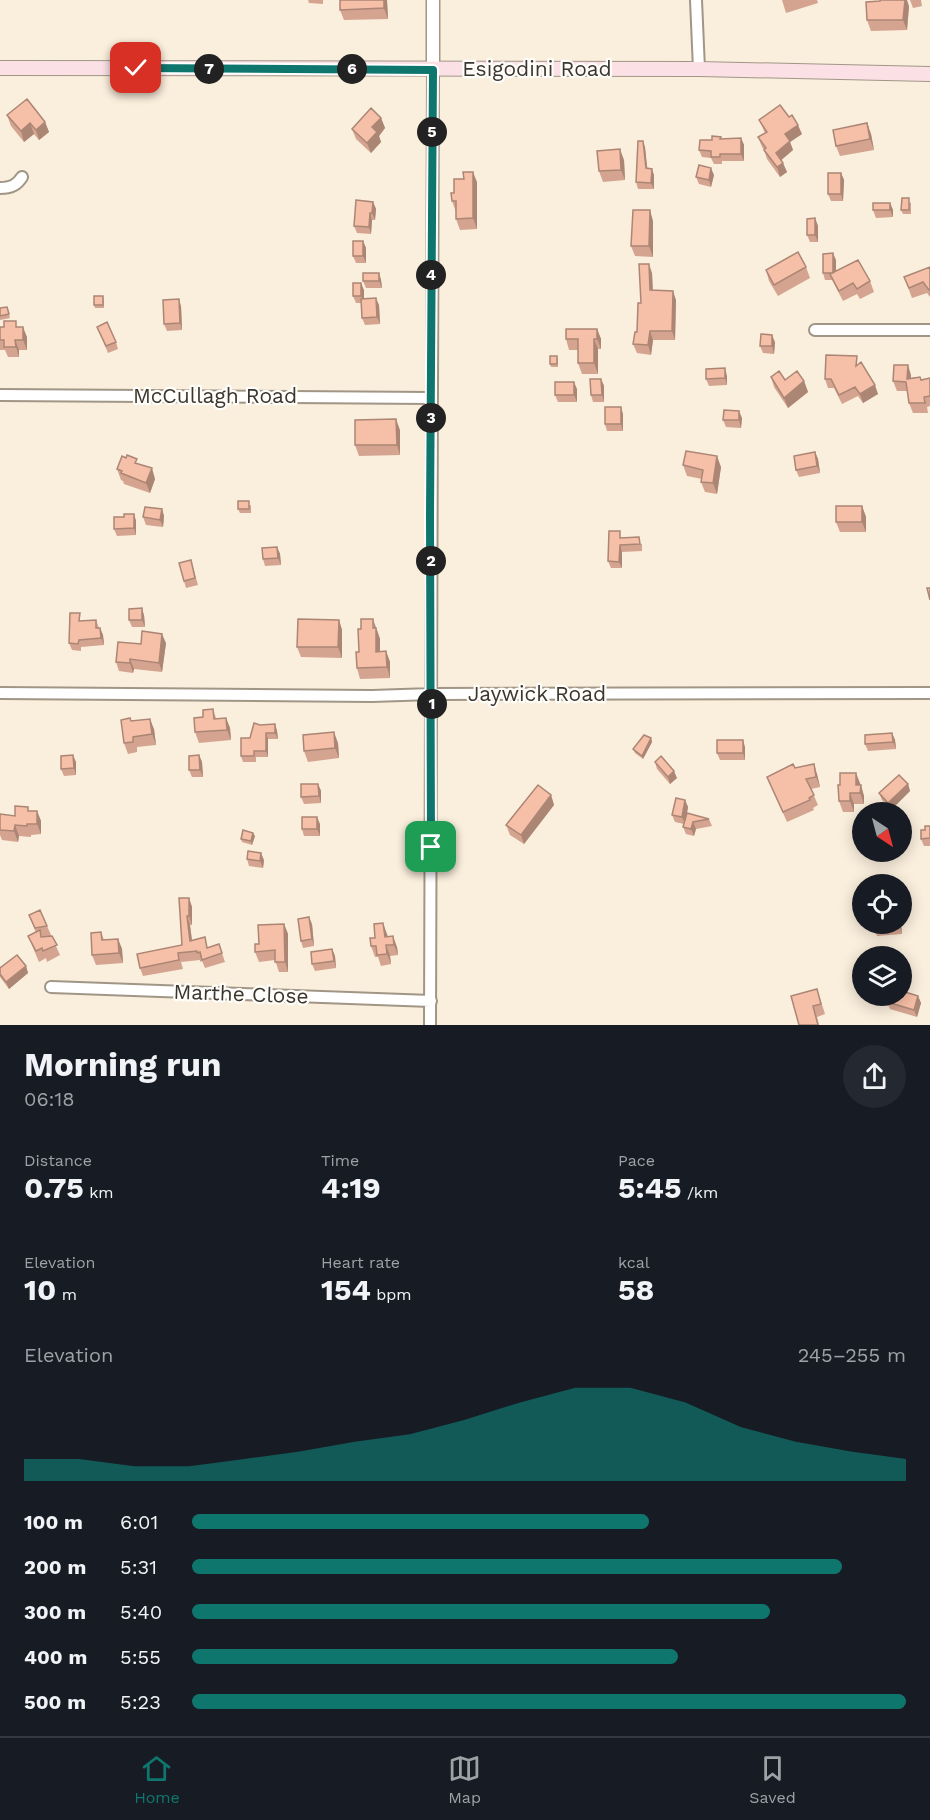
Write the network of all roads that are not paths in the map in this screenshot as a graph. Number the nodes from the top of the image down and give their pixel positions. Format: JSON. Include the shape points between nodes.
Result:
{"nodes":[{"id":1,"x":433,"y":0,"type":"edge"},
{"id":2,"x":696,"y":0,"type":"edge"},
{"id":3,"x":0,"y":68,"type":"edge"},
{"id":4,"x":699,"y":69,"type":"junction"},
{"id":5,"x":433,"y":70,"type":"junction"},
{"id":6,"x":930,"y":74,"type":"edge"},
{"id":7,"x":22,"y":177,"type":"dead end"},
{"id":8,"x":0,"y":188,"type":"edge"},
{"id":9,"x":815,"y":330,"type":"dead end"},
{"id":10,"x":930,"y":330,"type":"edge"},
{"id":11,"x":0,"y":395,"type":"edge"},
{"id":12,"x":431,"y":398,"type":"junction"},
{"id":13,"x":0,"y":693,"type":"edge"},
{"id":14,"x":930,"y":693,"type":"edge"},
{"id":15,"x":432,"y":694,"type":"junction"},
{"id":16,"x":51,"y":987,"type":"dead end"},
{"id":17,"x":431,"y":1001,"type":"junction"},
{"id":18,"x":430,"y":1025,"type":"edge"}],
"edges":[{"from":1,"to":5,"type":"street"},
{"from":2,"to":4,"type":"street"},
{"from":3,"to":5,"type":"main road","name":"Esigodini Road"},
{"from":4,"to":5,"type":"main road","name":"Esigodini Road"},
{"from":4,"to":6,"type":"main road","name":"Esigodini Road"},
{"from":5,"to":12,"type":"street"},
{"from":7,"to":8,"type":"street","via":[[18,184]]},
{"from":9,"to":10,"type":"street"},
{"from":11,"to":12,"type":"street","name":"McCullagh Road"},
{"from":12,"to":15,"type":"street"},
{"from":13,"to":15,"type":"street","name":"Jaywick Road"},
{"from":14,"to":15,"type":"street","name":"Jaywick Road"},
{"from":15,"to":17,"type":"street"},
{"from":16,"to":17,"type":"street","name":"Marthe Close"},
{"from":17,"to":18,"type":"street"}]}
